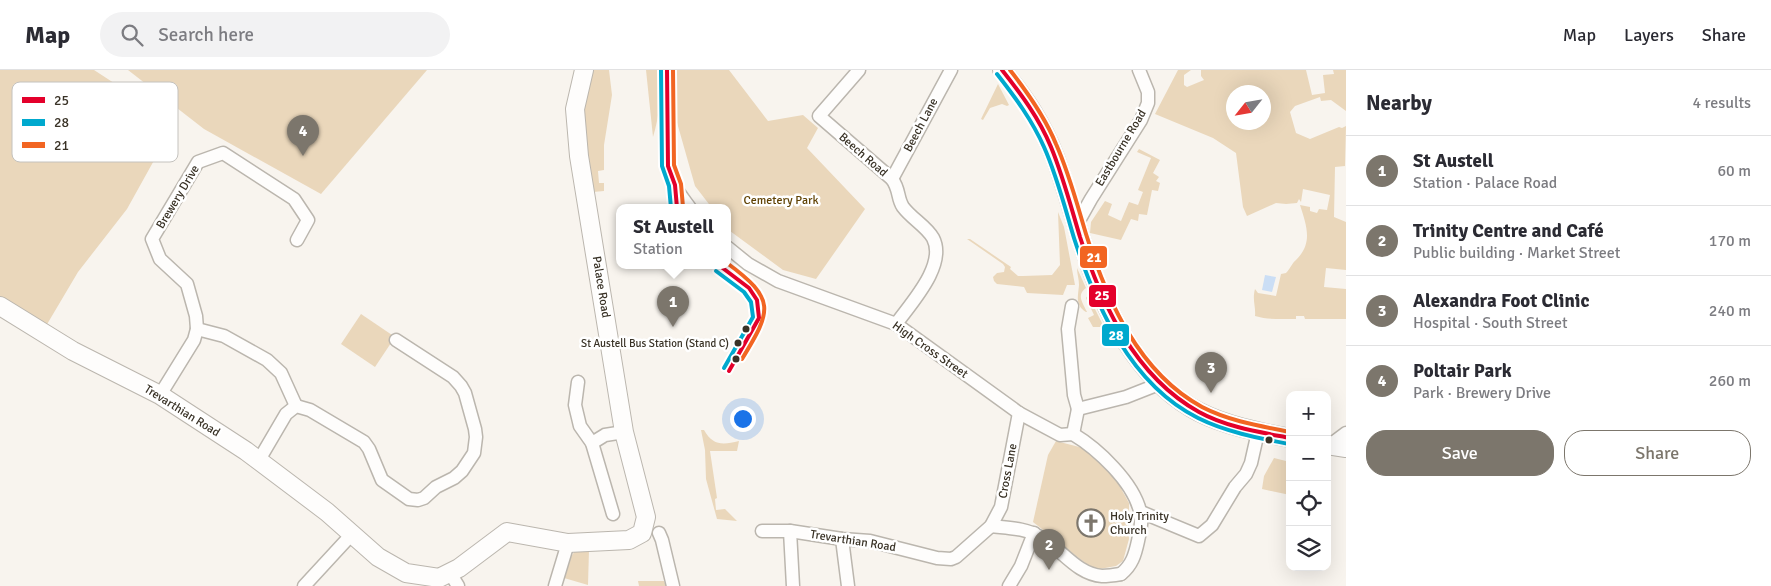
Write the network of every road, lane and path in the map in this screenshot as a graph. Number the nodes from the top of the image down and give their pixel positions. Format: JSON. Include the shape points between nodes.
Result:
{"nodes":[{"id":1,"x":584,"y":70,"type":"edge"},
{"id":2,"x":667,"y":70,"type":"edge"},
{"id":3,"x":859,"y":70,"type":"edge"},
{"id":4,"x":951,"y":70,"type":"edge"},
{"id":5,"x":1002,"y":70,"type":"edge"},
{"id":6,"x":1139,"y":70,"type":"edge"},
{"id":7,"x":892,"y":179,"type":"junction"},
{"id":8,"x":687,"y":204,"type":"edge"},
{"id":9,"x":1078,"y":224,"type":"junction"},
{"id":10,"x":297,"y":240,"type":"dead end"},
{"id":11,"x":731,"y":250,"type":"edge"},
{"id":12,"x":0,"y":306,"type":"edge"},
{"id":13,"x":1072,"y":306,"type":"dead end"},
{"id":14,"x":896,"y":324,"type":"junction"},
{"id":15,"x":197,"y":330,"type":"junction"},
{"id":16,"x":396,"y":340,"type":"dead end"},
{"id":17,"x":578,"y":382,"type":"dead end"},
{"id":18,"x":1159,"y":384,"type":"junction"},
{"id":19,"x":160,"y":395,"type":"junction"},
{"id":20,"x":296,"y":406,"type":"junction"},
{"id":21,"x":1078,"y":409,"type":"junction"},
{"id":22,"x":1019,"y":413,"type":"junction"},
{"id":23,"x":624,"y":432,"type":"junction"},
{"id":24,"x":1258,"y":432,"type":"junction"},
{"id":25,"x":1346,"y":433,"type":"edge"},
{"id":26,"x":1073,"y":434,"type":"junction"},
{"id":27,"x":1286,"y":437,"type":"edge"},
{"id":28,"x":592,"y":443,"type":"junction"},
{"id":29,"x":1334,"y":446,"type":"edge"},
{"id":30,"x":258,"y":460,"type":"junction"},
{"id":31,"x":1141,"y":512,"type":"junction"},
{"id":32,"x":613,"y":514,"type":"dead end"},
{"id":33,"x":991,"y":526,"type":"junction"},
{"id":34,"x":762,"y":531,"type":"dead end"},
{"id":35,"x":790,"y":531,"type":"junction"},
{"id":36,"x":650,"y":533,"type":"junction"},
{"id":37,"x":352,"y":534,"type":"junction"},
{"id":38,"x":1034,"y":534,"type":"junction"},
{"id":39,"x":842,"y":539,"type":"junction"},
{"id":40,"x":568,"y":543,"type":"junction"},
{"id":41,"x":454,"y":579,"type":"edge"},
{"id":42,"x":1122,"y":580,"type":"edge"},
{"id":43,"x":304,"y":586,"type":"edge"},
{"id":44,"x":555,"y":586,"type":"edge"},
{"id":45,"x":673,"y":586,"type":"edge"},
{"id":46,"x":793,"y":586,"type":"edge"},
{"id":47,"x":848,"y":586,"type":"edge"},
{"id":48,"x":1009,"y":586,"type":"edge"}],
"edges":[{"from":1,"to":23,"type":"street","name":"Palace Road","via":[[575,108],[579,156]]},
{"from":2,"to":8,"type":"street","via":[[668,166]]},
{"from":3,"to":7,"type":"street","name":"Beech Road","via":[[819,116]]},
{"from":4,"to":7,"type":"street","name":"Beech Lane"},
{"from":5,"to":9,"type":"street","via":[[1039,122],[1055,156]]},
{"from":6,"to":9,"type":"street","name":"Eastbourne Road","via":[[1148,92],[1148,103]]},
{"from":7,"to":14,"type":"street","name":"Beech Road","via":[[902,205],[931,235],[936,246],[932,273]]},
{"from":9,"to":18,"type":"street","via":[[1109,310],[1144,368]]},
{"from":10,"to":15,"type":"street","name":"Brewery Drive","via":[[308,220],[294,199],[223,154],[198,162],[152,239],[160,258],[187,284]]},
{"from":11,"to":14,"type":"street","name":"High Cross Street","via":[[778,281]]},
{"from":12,"to":19,"type":"street","name":"Trevarthian Road","via":[[73,351]]},
{"from":13,"to":21,"type":"street","via":[[1068,330]]},
{"from":14,"to":22,"type":"street","name":"High Cross Street"},
{"from":15,"to":19,"type":"street"},
{"from":15,"to":20,"type":"street","via":[[224,336],[267,360],[281,373]]},
{"from":16,"to":20,"type":"street","via":[[453,377],[465,393],[475,429],[476,446],[469,462],[454,478],[424,498],[410,499],[382,480],[364,442],[310,410]]},
{"from":17,"to":28,"type":"street","via":[[575,405],[580,426]]},
{"from":18,"to":21,"type":"street","via":[[1121,399]]},
{"from":18,"to":24,"type":"street","via":[[1199,412]]},
{"from":19,"to":30,"type":"street","name":"Trevarthian Road"},
{"from":20,"to":30,"type":"street","via":[[286,414]]},
{"from":21,"to":26,"type":"street"},
{"from":22,"to":26,"type":"street","name":"High Cross Street","via":[[1060,435]]},
{"from":22,"to":33,"type":"street","name":"Cross Lane","via":[[1005,494]]},
{"from":23,"to":28,"type":"street","via":[[604,435]]},
{"from":23,"to":36,"type":"street","name":"Palace Road"},
{"from":24,"to":27,"type":"street"},
{"from":24,"to":31,"type":"street","via":[[1247,472],[1212,525],[1199,536]]},
{"from":25,"to":29,"type":"street"},
{"from":26,"to":31,"type":"street","via":[[1091,446],[1127,484]]},
{"from":28,"to":32,"type":"street"},
{"from":30,"to":37,"type":"street","name":"Trevarthian Road"},
{"from":31,"to":42,"type":"street","via":[[1135,555]]},
{"from":33,"to":38,"type":"street"},
{"from":33,"to":39,"type":"street","name":"Trevarthian Road","via":[[961,554],[951,559],[878,542]]},
{"from":34,"to":35,"type":"street","name":"Trevarthian Road"},
{"from":35,"to":39,"type":"street","name":"Trevarthian Road"},
{"from":35,"to":46,"type":"street"},
{"from":36,"to":40,"type":"street","name":"Trevarthian Road","via":[[629,540]]},
{"from":36,"to":45,"type":"street","via":[[662,540]]},
{"from":37,"to":41,"type":"street","name":"Trevarthian Road","via":[[378,557],[406,573]]},
{"from":37,"to":43,"type":"street"},
{"from":38,"to":42,"type":"street","via":[[1091,573]]},
{"from":38,"to":48,"type":"street"},
{"from":39,"to":47,"type":"street"},
{"from":40,"to":41,"type":"street","name":"Trevarthian Road","via":[[507,532],[459,568]]},
{"from":40,"to":44,"type":"street"}]}
